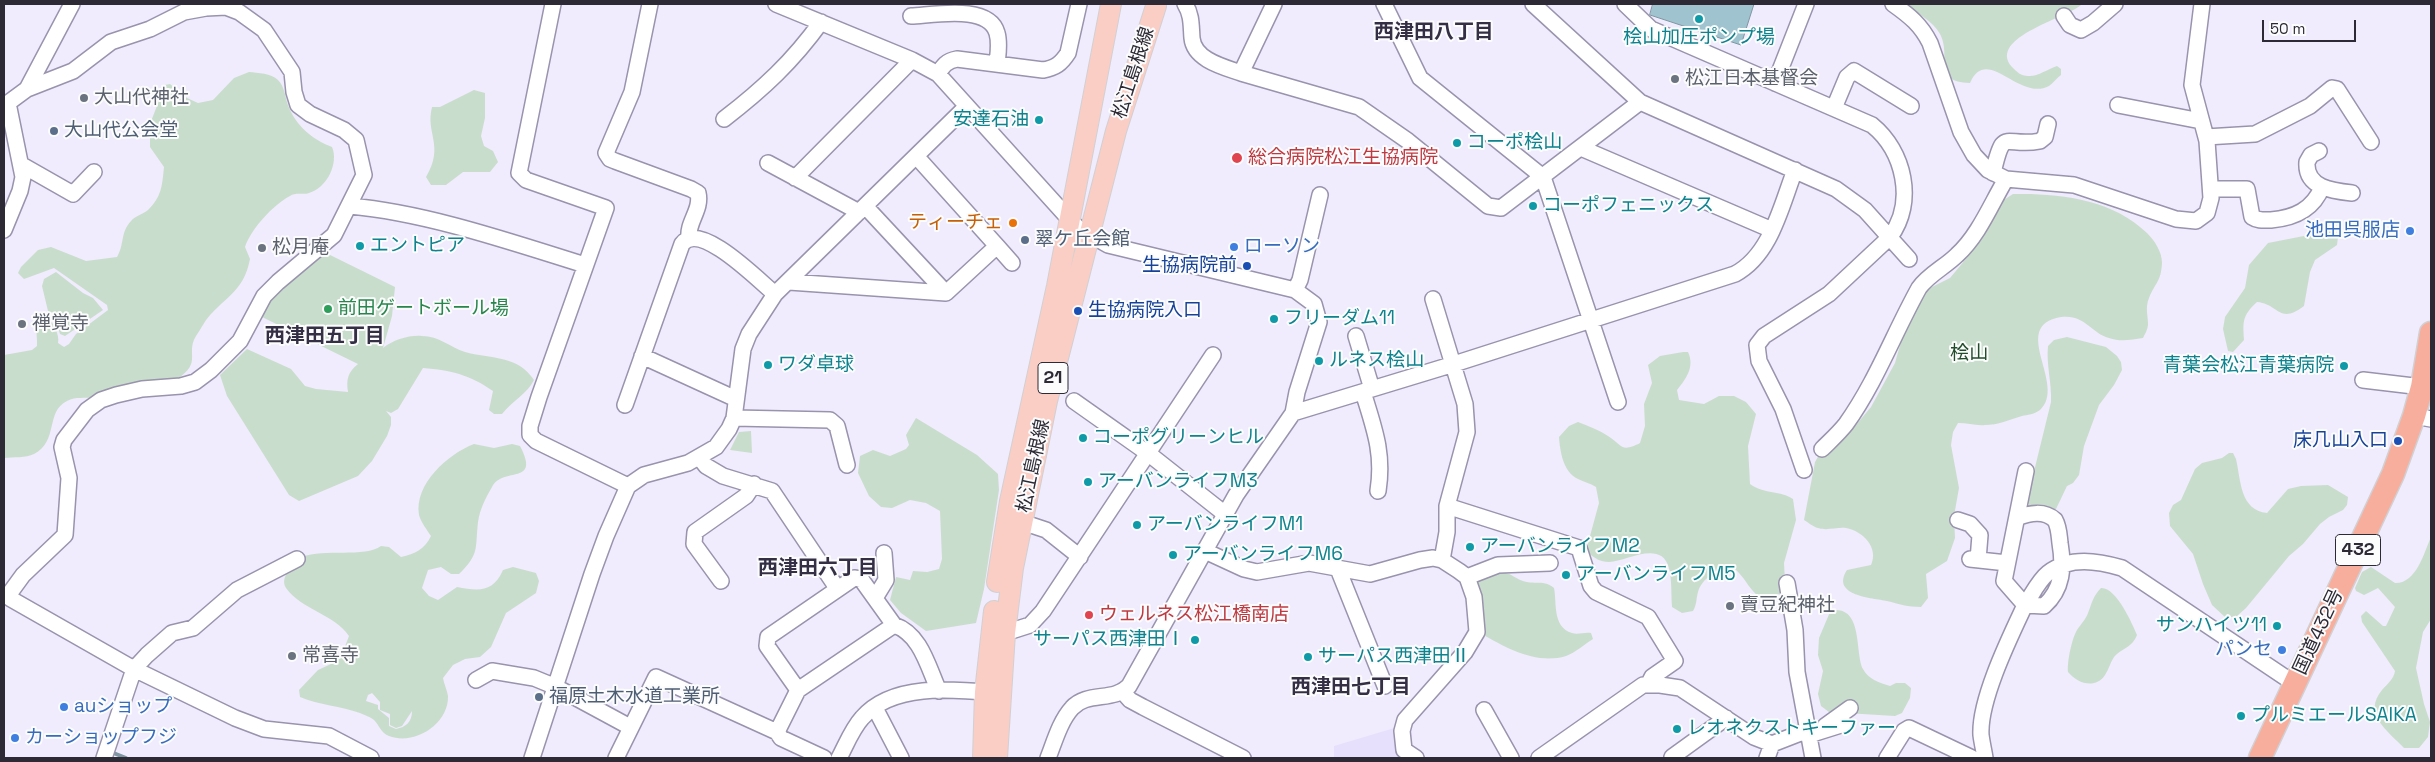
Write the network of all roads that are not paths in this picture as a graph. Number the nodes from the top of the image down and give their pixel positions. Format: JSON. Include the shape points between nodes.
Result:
{"nodes":[{"id":1,"x":72,"y":4,"type":"edge"},
{"id":2,"x":554,"y":4,"type":"edge"},
{"id":3,"x":650,"y":4,"type":"edge"},
{"id":4,"x":776,"y":4,"type":"edge"},
{"id":5,"x":1079,"y":4,"type":"edge"},
{"id":6,"x":1111,"y":4,"type":"edge"},
{"id":7,"x":1186,"y":4,"type":"edge"},
{"id":8,"x":1274,"y":4,"type":"edge"},
{"id":9,"x":1384,"y":4,"type":"edge"},
{"id":10,"x":1533,"y":4,"type":"edge"},
{"id":11,"x":1625,"y":4,"type":"edge"},
{"id":12,"x":1806,"y":4,"type":"edge"},
{"id":13,"x":1893,"y":4,"type":"edge"},
{"id":14,"x":2115,"y":4,"type":"edge"},
{"id":15,"x":2202,"y":4,"type":"edge"},
{"id":16,"x":206,"y":6,"type":"edge"},
{"id":17,"x":227,"y":6,"type":"edge"},
{"id":18,"x":1156,"y":6,"type":"dead end"},
{"id":19,"x":911,"y":16,"type":"dead end"},
{"id":20,"x":2064,"y":16,"type":"dead end"},
{"id":21,"x":821,"y":22,"type":"junction"},
{"id":22,"x":912,"y":60,"type":"junction"},
{"id":23,"x":997,"y":64,"type":"junction"},
{"id":24,"x":1241,"y":73,"type":"junction"},
{"id":25,"x":938,"y":74,"type":"junction"},
{"id":26,"x":1774,"y":83,"type":"junction"},
{"id":27,"x":26,"y":89,"type":"junction"},
{"id":28,"x":6,"y":102,"type":"edge"},
{"id":29,"x":1640,"y":102,"type":"junction"},
{"id":30,"x":2118,"y":105,"type":"dead end"},
{"id":31,"x":967,"y":106,"type":"junction"},
{"id":32,"x":1911,"y":106,"type":"dead end"},
{"id":33,"x":1834,"y":108,"type":"junction"},
{"id":34,"x":724,"y":119,"type":"dead end"},
{"id":35,"x":2201,"y":121,"type":"junction"},
{"id":36,"x":2048,"y":124,"type":"dead end"},
{"id":37,"x":2206,"y":137,"type":"junction"},
{"id":38,"x":2372,"y":142,"type":"dead end"},
{"id":39,"x":1582,"y":148,"type":"junction"},
{"id":40,"x":2319,"y":151,"type":"dead end"},
{"id":41,"x":916,"y":156,"type":"junction"},
{"id":42,"x":768,"y":164,"type":"dead end"},
{"id":43,"x":22,"y":166,"type":"junction"},
{"id":44,"x":1795,"y":170,"type":"junction"},
{"id":45,"x":94,"y":172,"type":"dead end"},
{"id":46,"x":1999,"y":176,"type":"junction"},
{"id":47,"x":1543,"y":177,"type":"junction"},
{"id":48,"x":795,"y":178,"type":"junction"},
{"id":49,"x":2322,"y":188,"type":"junction"},
{"id":50,"x":2211,"y":189,"type":"junction"},
{"id":51,"x":2352,"y":193,"type":"dead end"},
{"id":52,"x":1320,"y":195,"type":"dead end"},
{"id":53,"x":350,"y":206,"type":"junction"},
{"id":54,"x":862,"y":209,"type":"junction"},
{"id":55,"x":1070,"y":220,"type":"junction"},
{"id":56,"x":4,"y":230,"type":"edge"},
{"id":57,"x":1772,"y":230,"type":"junction"},
{"id":58,"x":1089,"y":235,"type":"junction"},
{"id":59,"x":1890,"y":237,"type":"junction"},
{"id":60,"x":689,"y":238,"type":"junction"},
{"id":61,"x":997,"y":246,"type":"junction"},
{"id":62,"x":1909,"y":259,"type":"dead end"},
{"id":63,"x":1012,"y":263,"type":"dead end"},
{"id":64,"x":585,"y":265,"type":"junction"},
{"id":65,"x":789,"y":282,"type":"junction"},
{"id":66,"x":1295,"y":290,"type":"junction"},
{"id":67,"x":946,"y":293,"type":"junction"},
{"id":68,"x":775,"y":294,"type":"junction"},
{"id":69,"x":1433,"y":299,"type":"dead end"},
{"id":70,"x":1592,"y":319,"type":"junction"},
{"id":71,"x":2431,"y":333,"type":"edge"},
{"id":72,"x":1356,"y":336,"type":"dead end"},
{"id":73,"x":1213,"y":354,"type":"dead end"},
{"id":74,"x":642,"y":356,"type":"junction"},
{"id":75,"x":1454,"y":364,"type":"junction"},
{"id":76,"x":2363,"y":380,"type":"dead end"},
{"id":77,"x":2422,"y":387,"type":"junction"},
{"id":78,"x":1367,"y":391,"type":"junction"},
{"id":79,"x":736,"y":399,"type":"junction"},
{"id":80,"x":1074,"y":401,"type":"dead end"},
{"id":81,"x":1618,"y":402,"type":"dead end"},
{"id":82,"x":625,"y":405,"type":"dead end"},
{"id":83,"x":1294,"y":413,"type":"junction"},
{"id":84,"x":734,"y":418,"type":"junction"},
{"id":85,"x":2423,"y":418,"type":"edge"},
{"id":86,"x":1822,"y":449,"type":"dead end"},
{"id":87,"x":1149,"y":454,"type":"junction"},
{"id":88,"x":699,"y":458,"type":"junction"},
{"id":89,"x":847,"y":465,"type":"dead end"},
{"id":90,"x":1804,"y":470,"type":"dead end"},
{"id":91,"x":2026,"y":471,"type":"dead end"},
{"id":92,"x":754,"y":484,"type":"junction"},
{"id":93,"x":628,"y":486,"type":"junction"},
{"id":94,"x":1378,"y":491,"type":"dead end"},
{"id":95,"x":1447,"y":506,"type":"junction"},
{"id":96,"x":1225,"y":514,"type":"junction"},
{"id":97,"x":2017,"y":518,"type":"junction"},
{"id":98,"x":1958,"y":520,"type":"dead end"},
{"id":99,"x":1022,"y":522,"type":"junction"},
{"id":100,"x":1205,"y":551,"type":"junction"},
{"id":101,"x":884,"y":553,"type":"dead end"},
{"id":102,"x":1080,"y":557,"type":"junction"},
{"id":103,"x":297,"y":559,"type":"dead end"},
{"id":104,"x":1442,"y":560,"type":"junction"},
{"id":105,"x":1550,"y":562,"type":"dead end"},
{"id":106,"x":2007,"y":563,"type":"junction"},
{"id":107,"x":2063,"y":566,"type":"junction"},
{"id":108,"x":1338,"y":569,"type":"junction"},
{"id":109,"x":1467,"y":578,"type":"junction"},
{"id":110,"x":721,"y":581,"type":"dead end"},
{"id":111,"x":1787,"y":582,"type":"dead end"},
{"id":112,"x":837,"y":588,"type":"junction"},
{"id":113,"x":5,"y":596,"type":"edge"},
{"id":114,"x":875,"y":598,"type":"junction"},
{"id":115,"x":2025,"y":605,"type":"junction"},
{"id":116,"x":894,"y":625,"type":"junction"},
{"id":117,"x":1004,"y":633,"type":"junction"},
{"id":118,"x":134,"y":669,"type":"junction"},
{"id":119,"x":476,"y":680,"type":"dead end"},
{"id":120,"x":2294,"y":684,"type":"junction"},
{"id":121,"x":1648,"y":685,"type":"junction"},
{"id":122,"x":556,"y":686,"type":"junction"},
{"id":123,"x":1385,"y":686,"type":"dead end"},
{"id":124,"x":798,"y":690,"type":"junction"},
{"id":125,"x":939,"y":691,"type":"junction"},
{"id":126,"x":1122,"y":691,"type":"junction"},
{"id":127,"x":992,"y":692,"type":"junction"},
{"id":128,"x":874,"y":708,"type":"junction"},
{"id":129,"x":1850,"y":708,"type":"dead end"},
{"id":130,"x":1484,"y":710,"type":"dead end"},
{"id":131,"x":1726,"y":718,"type":"junction"},
{"id":132,"x":1844,"y":724,"type":"dead end"},
{"id":133,"x":630,"y":727,"type":"junction"},
{"id":134,"x":1824,"y":730,"type":"junction"},
{"id":135,"x":777,"y":732,"type":"junction"},
{"id":136,"x":1808,"y":733,"type":"junction"},
{"id":137,"x":1772,"y":744,"type":"junction"},
{"id":138,"x":1672,"y":757,"type":"edge"},
{"id":139,"x":104,"y":758,"type":"edge"},
{"id":140,"x":371,"y":758,"type":"edge"},
{"id":141,"x":532,"y":758,"type":"edge"},
{"id":142,"x":616,"y":758,"type":"edge"},
{"id":143,"x":824,"y":758,"type":"edge"},
{"id":144,"x":840,"y":758,"type":"edge"},
{"id":145,"x":901,"y":758,"type":"edge"},
{"id":146,"x":983,"y":758,"type":"edge"},
{"id":147,"x":996,"y":758,"type":"edge"},
{"id":148,"x":1048,"y":758,"type":"edge"},
{"id":149,"x":1243,"y":758,"type":"edge"},
{"id":150,"x":1416,"y":758,"type":"edge"},
{"id":151,"x":1511,"y":758,"type":"edge"},
{"id":152,"x":1539,"y":758,"type":"edge"},
{"id":153,"x":1767,"y":758,"type":"edge"},
{"id":154,"x":1813,"y":758,"type":"edge"},
{"id":155,"x":1887,"y":758,"type":"edge"},
{"id":156,"x":1972,"y":758,"type":"edge"},
{"id":157,"x":1985,"y":758,"type":"edge"},
{"id":158,"x":2260,"y":758,"type":"edge"}],
"edges":[{"from":1,"to":27,"type":"street"},
{"from":2,"to":64,"type":"street","via":[[519,173],[526,180],[606,208]]},
{"from":3,"to":60,"type":"street","via":[[632,92],[606,153],[610,159],[698,193],[700,202]]},
{"from":4,"to":21,"type":"street"},
{"from":5,"to":23,"type":"street","via":[[1070,47],[1058,65],[1042,70]]},
{"from":6,"to":55,"type":"main road","name":"松江島根線","number":"21"},
{"from":7,"to":24,"type":"street","via":[[1191,18],[1192,41],[1197,51]]},
{"from":8,"to":24,"type":"street"},
{"from":9,"to":47,"type":"street","via":[[1420,78]]},
{"from":10,"to":29,"type":"street"},
{"from":11,"to":26,"type":"street","via":[[1652,29]]},
{"from":12,"to":26,"type":"street"},
{"from":13,"to":46,"type":"street","via":[[1918,22],[1925,33],[1961,132],[1977,160]]},
{"from":14,"to":20,"type":"street","via":[[2081,30],[2070,25]]},
{"from":15,"to":35,"type":"street","via":[[2192,85]]},
{"from":16,"to":17,"type":"street"},
{"from":16,"to":27,"type":"street","via":[[111,42],[73,71]]},
{"from":17,"to":53,"type":"street","via":[[264,30],[292,72],[298,105],[356,140],[364,175]]},
{"from":18,"to":58,"type":"main road","name":"松江島根線","number":"21","via":[[1116,131]]},
{"from":19,"to":23,"type":"street","via":[[971,14],[986,18],[998,36]]},
{"from":21,"to":22,"type":"street"},
{"from":21,"to":34,"type":"street","via":[[799,52],[765,87]]},
{"from":22,"to":25,"type":"street"},
{"from":22,"to":48,"type":"street"},
{"from":23,"to":25,"type":"street","via":[[950,60]]},
{"from":24,"to":47,"type":"street","via":[[1359,106],[1488,206],[1501,208]]},
{"from":25,"to":31,"type":"street"},
{"from":26,"to":33,"type":"street"},
{"from":27,"to":28,"type":"street"},
{"from":28,"to":43,"type":"street"},
{"from":29,"to":39,"type":"street"},
{"from":29,"to":44,"type":"street"},
{"from":30,"to":35,"type":"street"},
{"from":31,"to":41,"type":"street"},
{"from":31,"to":55,"type":"street"},
{"from":32,"to":33,"type":"street","via":[[1852,71]]},
{"from":33,"to":59,"type":"street","via":[[1872,125],[1887,140],[1897,160],[1902,173],[1904,204]]},
{"from":35,"to":37,"type":"street"},
{"from":36,"to":46,"type":"street","via":[[2045,137],[2040,141],[2008,140],[2002,143],[1998,148]]},
{"from":37,"to":38,"type":"street","via":[[2255,134],[2310,106],[2330,88],[2335,88]]},
{"from":37,"to":50,"type":"street"},
{"from":39,"to":47,"type":"street"},
{"from":39,"to":57,"type":"street"},
{"from":40,"to":49,"type":"street","via":[[2308,158],[2306,166],[2313,181]]},
{"from":41,"to":54,"type":"street"},
{"from":41,"to":61,"type":"street"},
{"from":42,"to":48,"type":"street"},
{"from":43,"to":45,"type":"street","via":[[73,194]]},
{"from":43,"to":56,"type":"street","via":[[20,192]]},
{"from":44,"to":57,"type":"street"},
{"from":44,"to":59,"type":"street","via":[[1851,198]]},
{"from":46,"to":50,"type":"street","via":[[2074,186],[2184,221],[2196,220],[2206,214],[2210,208]]},
{"from":46,"to":86,"type":"street","via":[[1971,240],[1919,288],[1878,371],[1845,425]]},
{"from":47,"to":70,"type":"street"},
{"from":48,"to":54,"type":"street"},
{"from":49,"to":50,"type":"street","via":[[2314,202],[2298,215],[2261,220],[2252,217],[2247,189]]},
{"from":49,"to":51,"type":"street"},
{"from":52,"to":66,"type":"street"},
{"from":53,"to":64,"type":"street","via":[[476,231]]},
{"from":53,"to":113,"type":"street","via":[[334,235],[278,282],[258,306],[240,341],[195,382],[116,395],[87,410],[62,447],[69,478],[66,535]]},
{"from":54,"to":65,"type":"street"},
{"from":54,"to":67,"type":"street"},
{"from":55,"to":58,"type":"street"},
{"from":55,"to":127,"type":"main road","name":"松江島根線","number":"21","via":[[999,567]]},
{"from":57,"to":70,"type":"street","via":[[1752,262],[1736,277]]},
{"from":58,"to":66,"type":"street","via":[[1108,245]]},
{"from":58,"to":99,"type":"main road","name":"松江島根線","number":"21","via":[[1047,401]]},
{"from":59,"to":62,"type":"street"},
{"from":59,"to":90,"type":"street","via":[[1829,294],[1764,336],[1757,345],[1759,361],[1783,409]]},
{"from":60,"to":68,"type":"street","via":[[717,246]]},
{"from":60,"to":74,"type":"street","via":[[682,244]]},
{"from":61,"to":63,"type":"street"},
{"from":61,"to":67,"type":"street"},
{"from":64,"to":93,"type":"street","via":[[530,426],[530,435],[536,441]]},
{"from":65,"to":67,"type":"street"},
{"from":65,"to":68,"type":"street"},
{"from":66,"to":83,"type":"street","via":[[1314,304],[1319,322],[1297,392]]},
{"from":68,"to":79,"type":"street","via":[[745,343]]},
{"from":69,"to":75,"type":"street"},
{"from":70,"to":75,"type":"street"},
{"from":70,"to":81,"type":"street"},
{"from":71,"to":77,"type":"highway","name":"国道432号","number":"432"},
{"from":72,"to":78,"type":"street"},
{"from":73,"to":87,"type":"street"},
{"from":74,"to":79,"type":"street"},
{"from":74,"to":82,"type":"street"},
{"from":75,"to":78,"type":"street"},
{"from":75,"to":95,"type":"street","via":[[1465,404],[1468,432]]},
{"from":76,"to":77,"type":"street"},
{"from":77,"to":85,"type":"highway","name":"国道432号","number":"432"},
{"from":78,"to":83,"type":"street"},
{"from":78,"to":94,"type":"street","via":[[1379,442],[1381,472]]},
{"from":79,"to":84,"type":"street"},
{"from":80,"to":87,"type":"street"},
{"from":83,"to":96,"type":"street"},
{"from":84,"to":88,"type":"street","via":[[716,447]]},
{"from":84,"to":89,"type":"street","via":[[830,420],[836,426]]},
{"from":85,"to":120,"type":"highway","name":"国道432号","number":"432","via":[[2393,474]]},
{"from":87,"to":96,"type":"street"},
{"from":87,"to":102,"type":"street"},
{"from":88,"to":92,"type":"street","via":[[716,473]]},
{"from":88,"to":93,"type":"street","via":[[644,475]]},
{"from":91,"to":97,"type":"street"},
{"from":92,"to":110,"type":"street","via":[[746,496],[695,532],[694,544]]},
{"from":92,"to":112,"type":"street","via":[[772,491]]},
{"from":93,"to":122,"type":"street","via":[[592,574]]},
{"from":95,"to":104,"type":"street"},
{"from":95,"to":121,"type":"street","via":[[1579,548],[1591,586],[1596,592],[1648,617],[1675,661],[1652,677]]},
{"from":96,"to":100,"type":"street"},
{"from":97,"to":106,"type":"street"},
{"from":97,"to":107,"type":"street","via":[[2036,513],[2055,520]]},
{"from":98,"to":106,"type":"street","via":[[1970,524],[1980,535],[1974,559]]},
{"from":99,"to":102,"type":"street","via":[[1046,530]]},
{"from":99,"to":117,"type":"main road","name":"松江島根線","number":"21"},
{"from":100,"to":108,"type":"street","via":[[1257,572],[1302,563]]},
{"from":100,"to":126,"type":"street","via":[[1132,680]]},
{"from":101,"to":114,"type":"street","via":[[886,580]]},
{"from":102,"to":117,"type":"street","via":[[1030,625]]},
{"from":103,"to":118,"type":"street","via":[[237,590],[193,628],[172,632]]},
{"from":104,"to":108,"type":"street","via":[[1420,560],[1370,574]]},
{"from":104,"to":109,"type":"street"},
{"from":105,"to":109,"type":"street","via":[[1498,565]]},
{"from":106,"to":115,"type":"street","via":[[2004,581]]},
{"from":107,"to":115,"type":"street","via":[[2060,582],[2050,600],[2044,606]]},
{"from":107,"to":120,"type":"street","via":[[2082,561],[2122,568]]},
{"from":108,"to":123,"type":"street"},
{"from":109,"to":150,"type":"street","via":[[1474,597],[1476,632],[1465,652],[1405,720],[1404,750]]},
{"from":111,"to":136,"type":"street"},
{"from":112,"to":114,"type":"street","via":[[857,577]]},
{"from":112,"to":124,"type":"street","via":[[768,637],[767,646]]},
{"from":113,"to":118,"type":"street"},
{"from":114,"to":116,"type":"street"},
{"from":115,"to":157,"type":"street","via":[[1997,666],[1983,714],[1981,734]]},
{"from":116,"to":124,"type":"street"},
{"from":116,"to":125,"type":"street","via":[[904,628],[916,639]]},
{"from":117,"to":127,"type":"main road","name":"松江島根線","number":"21"},
{"from":118,"to":139,"type":"street"},
{"from":118,"to":140,"type":"street","via":[[254,725],[329,736]]},
{"from":119,"to":122,"type":"street","via":[[492,670]]},
{"from":120,"to":158,"type":"highway","name":"国道432号","number":"432"},
{"from":121,"to":131,"type":"street","via":[[1680,688]]},
{"from":121,"to":152,"type":"street","via":[[1639,687]]},
{"from":122,"to":133,"type":"street"},
{"from":122,"to":141,"type":"street"},
{"from":124,"to":135,"type":"street"},
{"from":125,"to":127,"type":"street"},
{"from":125,"to":128,"type":"street","via":[[905,694]]},
{"from":126,"to":148,"type":"street","via":[[1085,700],[1072,708]]},
{"from":126,"to":149,"type":"street","via":[[1130,700]]},
{"from":127,"to":146,"type":"main road","name":"松江島根線","number":"21"},
{"from":127,"to":147,"type":"main road","name":"松江島根線","number":"21"},
{"from":128,"to":144,"type":"street","via":[[857,723]]},
{"from":128,"to":145,"type":"street"},
{"from":129,"to":134,"type":"street"},
{"from":130,"to":151,"type":"street"},
{"from":131,"to":137,"type":"street","via":[[1754,737]]},
{"from":131,"to":138,"type":"street"},
{"from":132,"to":134,"type":"street"},
{"from":133,"to":135,"type":"street","via":[[656,677]]},
{"from":133,"to":142,"type":"street"},
{"from":134,"to":136,"type":"street"},
{"from":135,"to":143,"type":"street","via":[[781,738]]},
{"from":136,"to":137,"type":"street"},
{"from":136,"to":154,"type":"street"},
{"from":137,"to":153,"type":"street"},
{"from":155,"to":156,"type":"street","via":[[1909,728]]}]}
